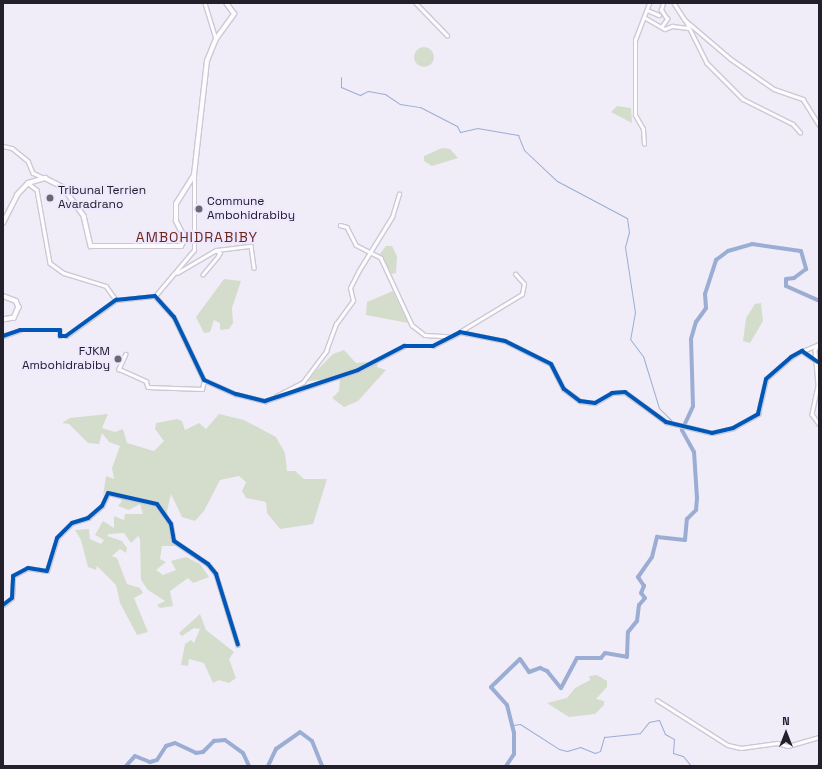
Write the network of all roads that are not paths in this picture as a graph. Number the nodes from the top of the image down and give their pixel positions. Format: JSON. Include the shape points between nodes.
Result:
{"nodes":[{"id":1,"x":205,"y":3,"type":"edge"},
{"id":2,"x":226,"y":3,"type":"edge"},
{"id":3,"x":416,"y":3,"type":"edge"},
{"id":4,"x":649,"y":3,"type":"edge"},
{"id":5,"x":663,"y":3,"type":"edge"},
{"id":6,"x":674,"y":3,"type":"edge"},
{"id":7,"x":646,"y":10,"type":"junction"},
{"id":8,"x":659,"y":15,"type":"dead end"},
{"id":9,"x":644,"y":17,"type":"junction"},
{"id":10,"x":685,"y":20,"type":"junction"},
{"id":11,"x":662,"y":26,"type":"junction"},
{"id":12,"x":688,"y":28,"type":"junction"},
{"id":13,"x":447,"y":35,"type":"dead end"},
{"id":14,"x":216,"y":39,"type":"junction"},
{"id":15,"x":819,"y":125,"type":"edge"},
{"id":16,"x":800,"y":132,"type":"dead end"},
{"id":17,"x":644,"y":144,"type":"dead end"},
{"id":18,"x":3,"y":146,"type":"edge"},
{"id":19,"x":194,"y":175,"type":"junction"},
{"id":20,"x":45,"y":178,"type":"junction"},
{"id":21,"x":28,"y":183,"type":"junction"},
{"id":22,"x":399,"y":194,"type":"dead end"},
{"id":23,"x":3,"y":223,"type":"edge"},
{"id":24,"x":340,"y":225,"type":"dead end"},
{"id":25,"x":216,"y":250,"type":"junction"},
{"id":26,"x":370,"y":251,"type":"junction"},
{"id":27,"x":254,"y":268,"type":"dead end"},
{"id":28,"x":175,"y":273,"type":"junction"},
{"id":29,"x":515,"y":274,"type":"dead end"},
{"id":30,"x":203,"y":275,"type":"dead end"},
{"id":31,"x":3,"y":296,"type":"edge"},
{"id":32,"x":155,"y":296,"type":"junction"},
{"id":33,"x":116,"y":300,"type":"junction"},
{"id":34,"x":3,"y":320,"type":"edge"},
{"id":35,"x":460,"y":332,"type":"junction"},
{"id":36,"x":3,"y":336,"type":"edge"},
{"id":37,"x":448,"y":337,"type":"junction"},
{"id":38,"x":818,"y":345,"type":"edge"},
{"id":39,"x":802,"y":351,"type":"junction"},
{"id":40,"x":126,"y":354,"type":"dead end"},
{"id":41,"x":818,"y":362,"type":"junction"},
{"id":42,"x":204,"y":380,"type":"junction"},
{"id":43,"x":270,"y":398,"type":"junction"},
{"id":44,"x":819,"y":424,"type":"edge"},
{"id":45,"x":3,"y":606,"type":"edge"},
{"id":46,"x":238,"y":645,"type":"dead end"},
{"id":47,"x":657,"y":700,"type":"dead end"},
{"id":48,"x":819,"y":737,"type":"edge"}],
"edges":[{"from":1,"to":14,"type":"street"},
{"from":2,"to":14,"type":"main road","via":[[234,14]]},
{"from":3,"to":13,"type":"street"},
{"from":4,"to":7,"type":"street"},
{"from":5,"to":11,"type":"street","via":[[661,10],[667,19]]},
{"from":6,"to":10,"type":"street"},
{"from":7,"to":8,"type":"street"},
{"from":7,"to":9,"type":"street"},
{"from":9,"to":11,"type":"street"},
{"from":9,"to":17,"type":"street","via":[[635,40],[634,72],[635,115],[643,129]]},
{"from":10,"to":12,"type":"street"},
{"from":10,"to":15,"type":"street","via":[[774,89],[803,100]]},
{"from":11,"to":12,"type":"street"},
{"from":12,"to":16,"type":"street","via":[[707,63],[743,100],[793,124]]},
{"from":14,"to":19,"type":"main road","via":[[207,61]]},
{"from":18,"to":20,"type":"street","via":[[12,148],[28,161],[33,173]]},
{"from":19,"to":20,"type":"main road","via":[[176,204],[176,221],[185,238],[175,248],[91,246],[84,216],[63,187]]},
{"from":19,"to":28,"type":"street","via":[[194,250]]},
{"from":20,"to":21,"type":"main road"},
{"from":21,"to":23,"type":"main road","via":[[7,210]]},
{"from":21,"to":33,"type":"street","via":[[37,190],[50,263],[64,273],[106,286]]},
{"from":22,"to":26,"type":"street","via":[[392,217]]},
{"from":24,"to":26,"type":"street","via":[[347,227],[356,245]]},
{"from":25,"to":27,"type":"street","via":[[251,246]]},
{"from":25,"to":28,"type":"street"},
{"from":25,"to":30,"type":"street","via":[[220,253],[218,257]]},
{"from":26,"to":37,"type":"street","via":[[385,264],[412,325],[425,334]]},
{"from":26,"to":43,"type":"street","via":[[350,288],[353,301],[338,321],[320,361],[303,382]]},
{"from":28,"to":32,"type":"street"},
{"from":29,"to":35,"type":"street","via":[[524,284],[522,294]]},
{"from":31,"to":34,"type":"main road","via":[[16,301],[19,307],[14,318]]},
{"from":32,"to":33,"type":"street"},
{"from":32,"to":42,"type":"street","via":[[174,317]]},
{"from":33,"to":36,"type":"street","via":[[66,336],[60,336],[60,330],[20,330]]},
{"from":35,"to":37,"type":"street"},
{"from":35,"to":39,"type":"street","via":[[505,341],[551,364],[564,389],[580,401],[600,401],[612,393],[625,392],[644,409],[681,425],[721,433],[758,414],[766,379]]},
{"from":37,"to":43,"type":"street","via":[[433,346],[404,346],[358,370]]},
{"from":38,"to":39,"type":"street"},
{"from":38,"to":41,"type":"street"},
{"from":39,"to":41,"type":"street"},
{"from":40,"to":42,"type":"street","via":[[119,369],[146,381],[148,387],[202,388]]},
{"from":41,"to":44,"type":"street","via":[[818,386],[812,414]]},
{"from":42,"to":43,"type":"street","via":[[236,394]]},
{"from":45,"to":46,"type":"street","via":[[12,598],[13,576],[28,568],[47,571],[58,538],[72,522],[88,518],[102,506],[108,493],[157,504],[171,524],[174,541],[208,564],[216,574]]},
{"from":47,"to":48,"type":"street","via":[[728,746],[741,748],[777,743],[788,746]]}]}
